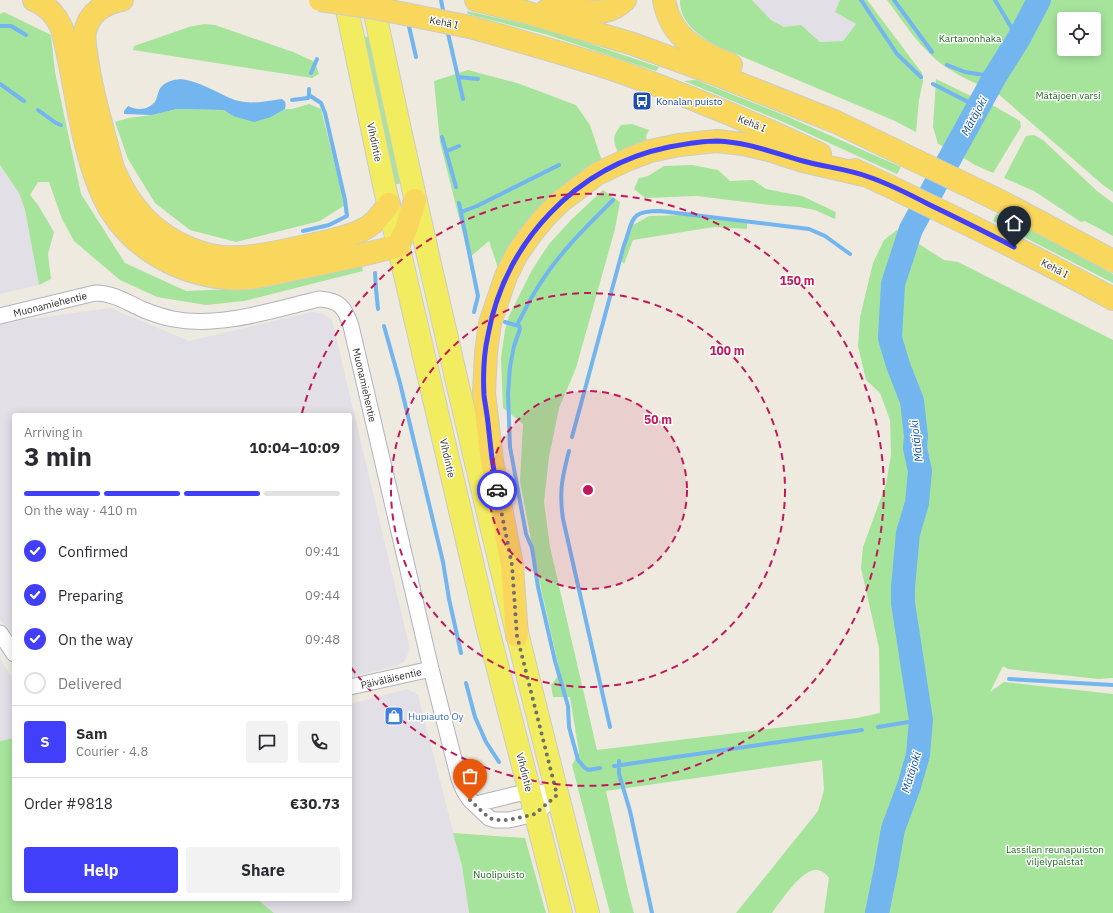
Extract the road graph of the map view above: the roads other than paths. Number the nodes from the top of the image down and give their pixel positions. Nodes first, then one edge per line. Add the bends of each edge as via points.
1 (34, 0) edge
2 (122, 0) edge
3 (320, 0) edge
4 (345, 0) edge
5 (372, 0) edge
6 (476, 0) edge
7 (625, 0) edge
8 (664, 0) edge
9 (525, 12) junction
10 (836, 122) junction
11 (868, 176) junction
12 (415, 200) junction
13 (389, 204) junction
14 (398, 246) junction
15 (1113, 261) edge
16 (1113, 299) edge
17 (0, 316) edge
18 (0, 633) edge
19 (517, 636) junction
20 (12, 651) edge
21 (431, 669) junction
22 (352, 687) edge
23 (529, 791) junction
24 (557, 795) junction
25 (476, 804) junction
26 (535, 814) junction
27 (561, 913) edge
28 (588, 913) edge

1 - 14 highway via 51,10 62,29 85,140 101,192 122,226 162,260 201,274 253,278
2 - 13 highway via 104,5 87,23 84,40 88,68 119,183 134,206 157,230 171,240 204,254 223,257 248,256 329,241 360,231 373,223
3 - 11 highway, Kehä I, bridge via 470,27 547,48 618,71 770,130
4 - 13 main road, Vihdintie
5 - 12 main road
6 - 9 highway
7 - 9 highway via 619,6 599,13 571,10
8 - 10 highway via 675,29 692,46 799,93
9 - 10 highway via 633,44
10 - 15 highway via 1002,202
11 - 16 highway, Kehä I via 987,233
11 - 19 highway via 743,144 717,141 679,145 650,151 597,174 560,202 545,217 517,254 506,276 487,336 484,393 492,461 512,565
12 - 14 highway
12 - 19 main road
13 - 14 main road, Vihdintie
14 - 23 main road, Vihdintie via 487,626
17 - 21 street, Muonamiehentie via 95,293 117,297 155,314 194,321 236,318 319,300 339,304 348,316 351,326
18 - 20 street
19 - 24 main road
21 - 22 street, Päiväläisentie
21 - 25 street, Muonamiehentie via 459,779 470,800
23 - 24 street
23 - 25 street
23 - 26 main road, Vihdintie
24 - 26 street, Muonamiehentie
24 - 28 main road
25 - 26 street, Muonamiehentie via 489,818 495,820 509,820
26 - 27 main road, Vihdintie

